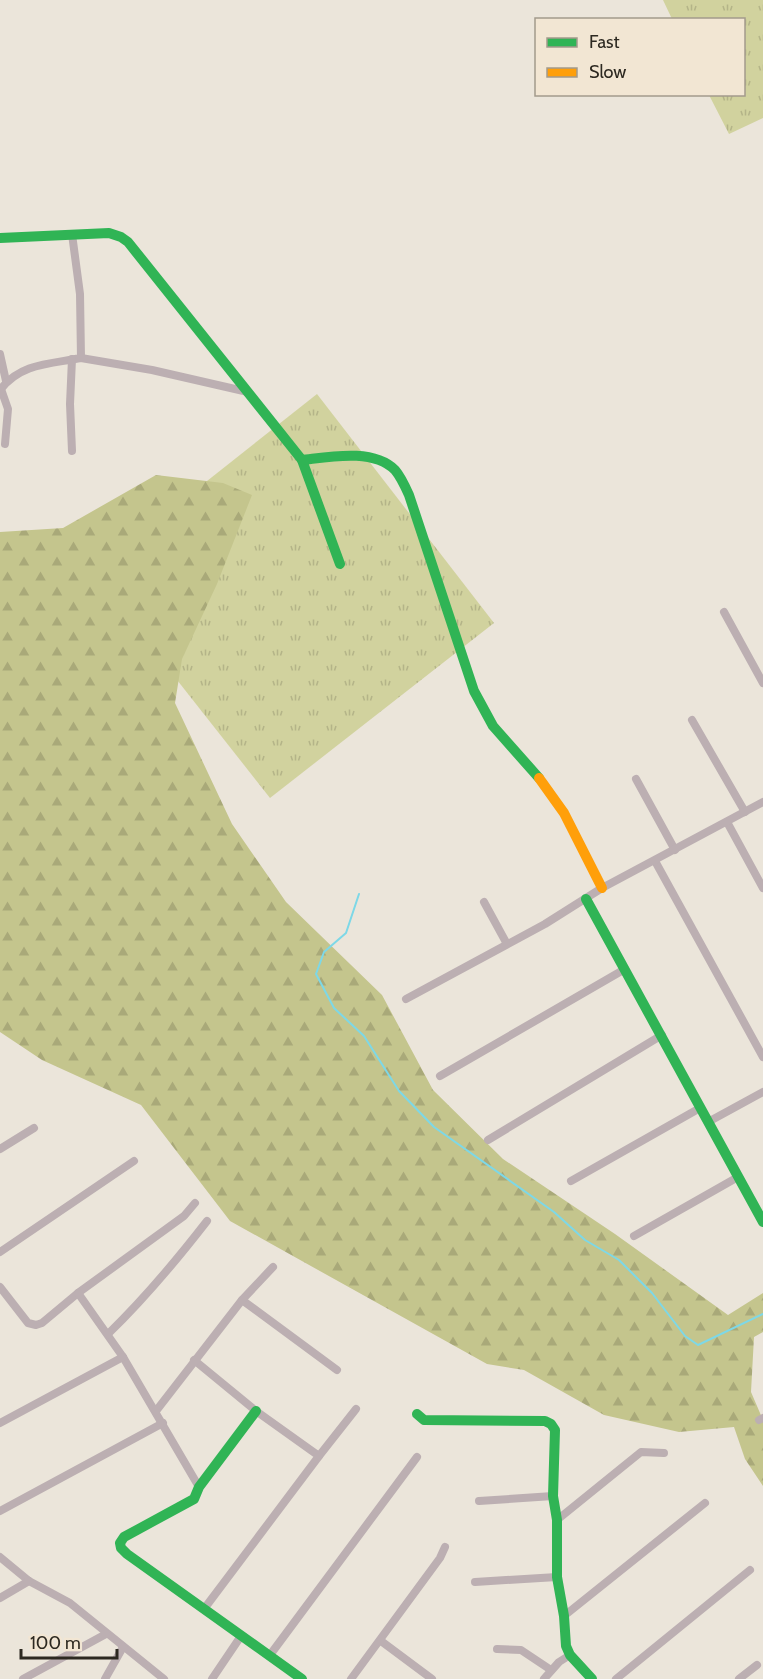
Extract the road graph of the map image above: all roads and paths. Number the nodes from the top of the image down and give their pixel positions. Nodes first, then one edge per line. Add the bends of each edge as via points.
1 (72, 234) junction
2 (0, 238) edge
3 (0, 354) edge
4 (77, 359) junction
5 (6, 381) junction
6 (0, 389) edge
7 (249, 393) junction
8 (5, 444) dead end
9 (72, 451) dead end
10 (302, 460) junction
11 (340, 564) dead end
12 (724, 612) dead end
13 (763, 683) edge
14 (692, 720) dead end
15 (636, 779) dead end
16 (763, 802) edge
17 (745, 812) junction
18 (727, 822) junction
19 (675, 850) junction
20 (655, 861) junction
21 (602, 888) junction
22 (763, 888) edge
23 (586, 899) junction
24 (484, 902) dead end
25 (507, 944) junction
26 (625, 969) junction
27 (405, 999) dead end
28 (662, 1035) junction
29 (763, 1057) edge
30 (440, 1076) dead end
31 (763, 1092) edge
32 (700, 1108) junction
33 (708, 1122) junction
34 (34, 1128) dead end
35 (488, 1140) dead end
36 (0, 1149) edge
37 (134, 1161) dead end
38 (738, 1177) junction
39 (571, 1181) dead end
40 (195, 1203) dead end
41 (207, 1221) dead end
42 (763, 1222) edge
43 (634, 1236) dead end
44 (0, 1252) edge
45 (273, 1267) dead end
46 (0, 1287) edge
47 (78, 1293) junction
48 (242, 1300) junction
49 (108, 1334) junction
50 (123, 1357) junction
51 (194, 1360) junction
52 (337, 1370) dead end
53 (356, 1409) dead end
54 (156, 1411) junction
55 (256, 1411) junction
56 (417, 1414) dead end
57 (0, 1423) edge
58 (163, 1423) junction
59 (664, 1453) dead end
60 (319, 1456) junction
61 (417, 1457) dead end
62 (199, 1487) junction
63 (553, 1496) junction
64 (479, 1501) dead end
65 (705, 1503) dead end
66 (0, 1511) edge
67 (557, 1520) junction
68 (445, 1547) dead end
69 (0, 1557) edge
70 (750, 1570) dead end
71 (557, 1577) junction
72 (29, 1581) junction
73 (475, 1582) dead end
74 (0, 1599) edge
75 (204, 1609) junction
76 (564, 1616) junction
77 (106, 1634) junction
78 (241, 1636) junction
79 (381, 1641) junction
80 (123, 1647) junction
81 (497, 1649) dead end
82 (270, 1655) junction
83 (570, 1655) junction
84 (757, 1665) dead end
85 (551, 1670) junction
86 (23, 1679) edge
87 (105, 1679) edge
88 (164, 1679) edge
89 (212, 1679) edge
90 (302, 1679) edge
91 (351, 1679) edge
92 (432, 1679) edge
93 (544, 1679) edge
94 (592, 1679) edge
95 (616, 1679) edge
96 (739, 1679) edge

1 - 2 street
1 - 4 street via 80,294
1 - 7 street via 109,233 128,242
3 - 5 street
4 - 5 street via 26,368
4 - 7 street via 152,370
4 - 9 street via 70,404
5 - 6 street
6 - 8 street via 8,409
7 - 10 street
10 - 11 street
10 - 21 street via 334,455 355,457 382,463 400,477 485,714 551,793
12 - 13 street
14 - 17 street
15 - 19 street
16 - 17 street
17 - 18 street
18 - 19 street
18 - 22 street
19 - 20 street
20 - 21 street
20 - 29 street
21 - 23 street
23 - 25 street
23 - 26 street
24 - 25 street
25 - 27 street
26 - 28 street
26 - 30 street
28 - 32 street
28 - 35 street
31 - 33 street
32 - 33 street
32 - 39 street
33 - 38 street
34 - 36 street
37 - 44 street
38 - 42 street
38 - 43 street
40 - 47 street via 184,1216
41 - 49 street via 139,1304
45 - 48 street
46 - 47 street via 28,1323 36,1325
47 - 49 street
48 - 51 street
48 - 52 street
49 - 50 street
50 - 54 street
50 - 57 street
51 - 54 street
51 - 55 street
53 - 60 street
54 - 58 street
55 - 60 street
55 - 62 street
56 - 63 street via 424,1420 551,1424 555,1430
58 - 62 street
58 - 66 street
59 - 67 street via 641,1452
60 - 75 street
61 - 82 street
62 - 75 street via 194,1499 124,1537 120,1543 127,1554
63 - 64 street
63 - 67 street
65 - 76 street
67 - 71 street
68 - 79 street
69 - 72 street
70 - 95 street
71 - 73 street
71 - 76 street
72 - 74 street
72 - 77 street via 70,1603
75 - 78 street
76 - 83 street
77 - 80 street
77 - 86 street
78 - 82 street
78 - 89 street
79 - 91 street
79 - 92 street
80 - 87 street
80 - 88 street
81 - 85 street via 521,1650
82 - 90 street
83 - 85 street
83 - 94 street
84 - 96 street
85 - 93 street

